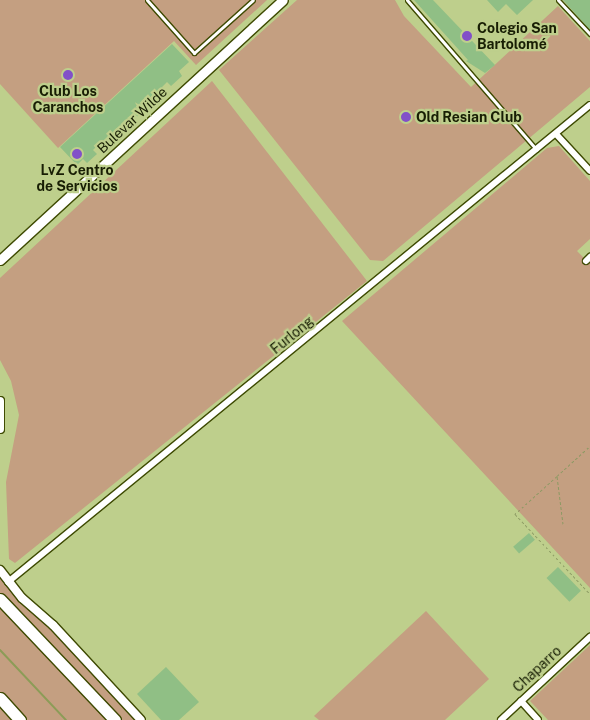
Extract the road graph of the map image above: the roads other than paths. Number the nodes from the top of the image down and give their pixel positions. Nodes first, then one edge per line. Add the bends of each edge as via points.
1 (147, 0) edge
2 (253, 0) edge
3 (283, 0) edge
4 (407, 0) edge
5 (558, 0) edge
6 (590, 34) edge
7 (590, 105) edge
8 (556, 134) junction
9 (537, 150) junction
10 (590, 171) edge
11 (0, 260) edge
12 (0, 401) edge
13 (0, 429) edge
14 (0, 570) edge
15 (8, 582) junction
16 (0, 599) edge
17 (590, 637) edge
18 (0, 698) edge
19 (521, 701) junction
20 (20, 720) edge
21 (115, 720) edge
22 (141, 720) edge
23 (501, 720) edge
24 (538, 720) edge

1 - 2 lane via 194,53
3 - 11 main road, Bulevar Wilde
4 - 9 lane
5 - 6 lane
7 - 8 street, Furlong
8 - 9 street, Furlong
8 - 10 street
9 - 15 street, Furlong
12 - 13 street
14 - 15 street
15 - 22 street via 53,625
16 - 21 highway
17 - 19 street, Chaparro
18 - 20 highway
19 - 23 street, Chaparro
19 - 24 street

